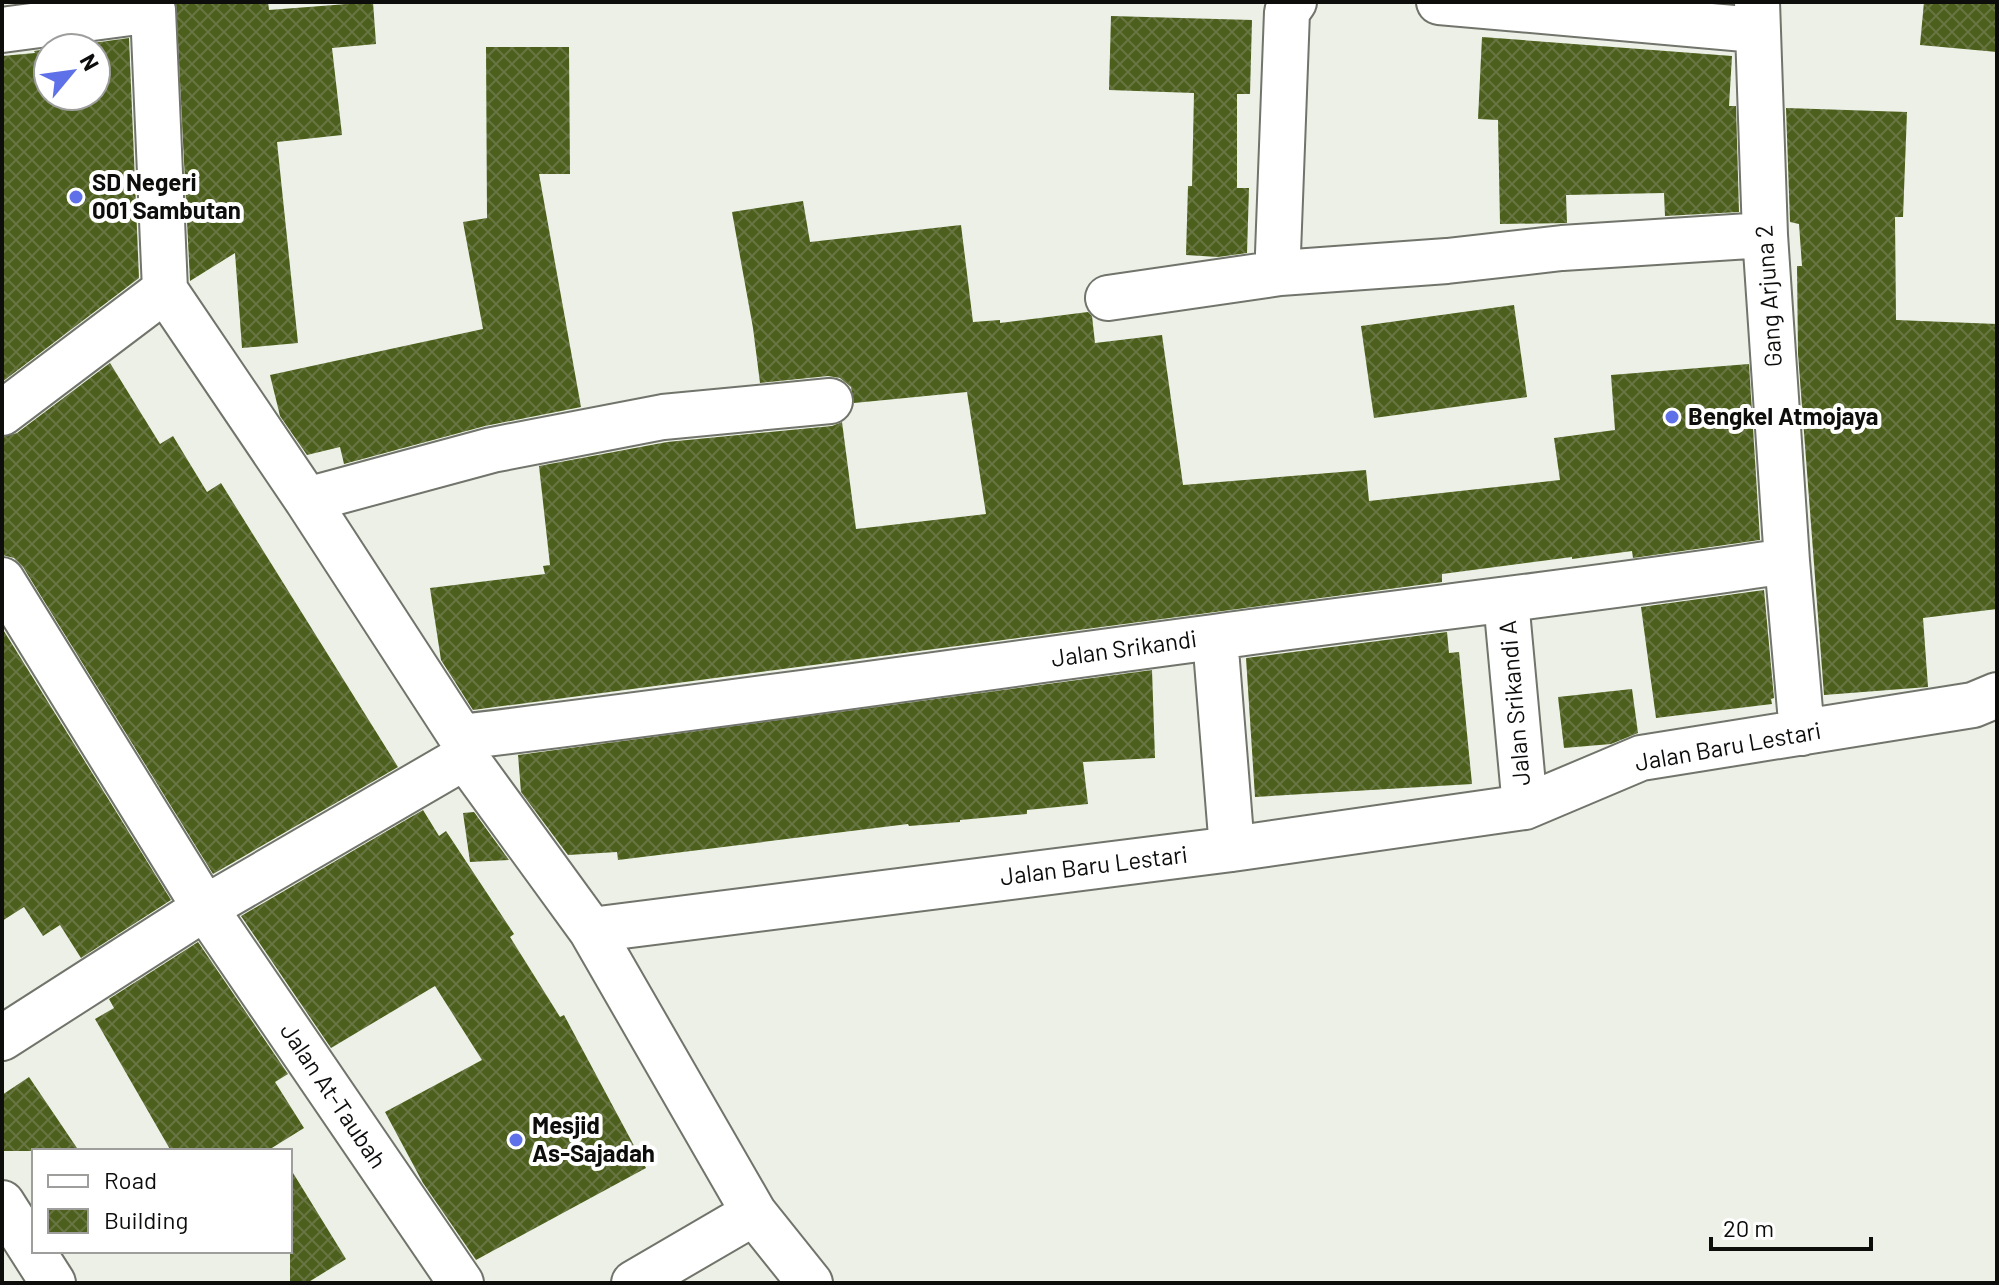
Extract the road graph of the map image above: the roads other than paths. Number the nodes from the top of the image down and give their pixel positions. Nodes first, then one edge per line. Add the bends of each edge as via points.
1 (1294, 2) edge
2 (1439, 2) edge
3 (153, 6) edge
4 (1756, 16) edge
5 (2, 30) edge
6 (1765, 235) junction
7 (1280, 273) junction
8 (165, 290) junction
9 (1108, 298) dead end
10 (830, 401) dead end
11 (2, 413) edge
12 (307, 500) junction
13 (1787, 561) junction
14 (2, 580) edge
15 (1506, 600) junction
16 (1215, 637) junction
17 (1997, 695) edge
18 (1802, 733) junction
19 (463, 747) junction
20 (1525, 807) junction
21 (1232, 849) junction
22 (205, 908) junction
23 (591, 930) junction
24 (2, 1038) edge
25 (2, 1203) edge
26 (754, 1213) junction
27 (45, 1280) edge
28 (461, 1283) edge
29 (634, 1283) edge
30 (810, 1283) edge

1 - 7 street via 1287,12
2 - 4 street
3 - 5 street
3 - 8 street
4 - 6 street, Gang Arjuna 2
6 - 7 street
6 - 13 street, Gang Arjuna 2
7 - 9 street
8 - 11 street
8 - 12 street
10 - 12 street via 663,417 492,450
12 - 19 street
13 - 15 street, Jalan Srikandi
13 - 18 street, Gang Arjuna 2
14 - 22 street, Jalan At-Taubah
15 - 16 street, Jalan Srikandi
15 - 20 street, Jalan Srikandi A
16 - 19 street, Jalan Srikandi via 687,710
16 - 21 street
17 - 18 street, Jalan Baru Lestari via 1973,705
18 - 20 street, Jalan Baru Lestari via 1641,758
19 - 22 street
19 - 23 street
20 - 21 street, Jalan Baru Lestari
21 - 23 street, Jalan Baru Lestari
22 - 24 street
22 - 28 street, Jalan At-Taubah
23 - 26 street
25 - 27 street
26 - 29 street
26 - 30 street

